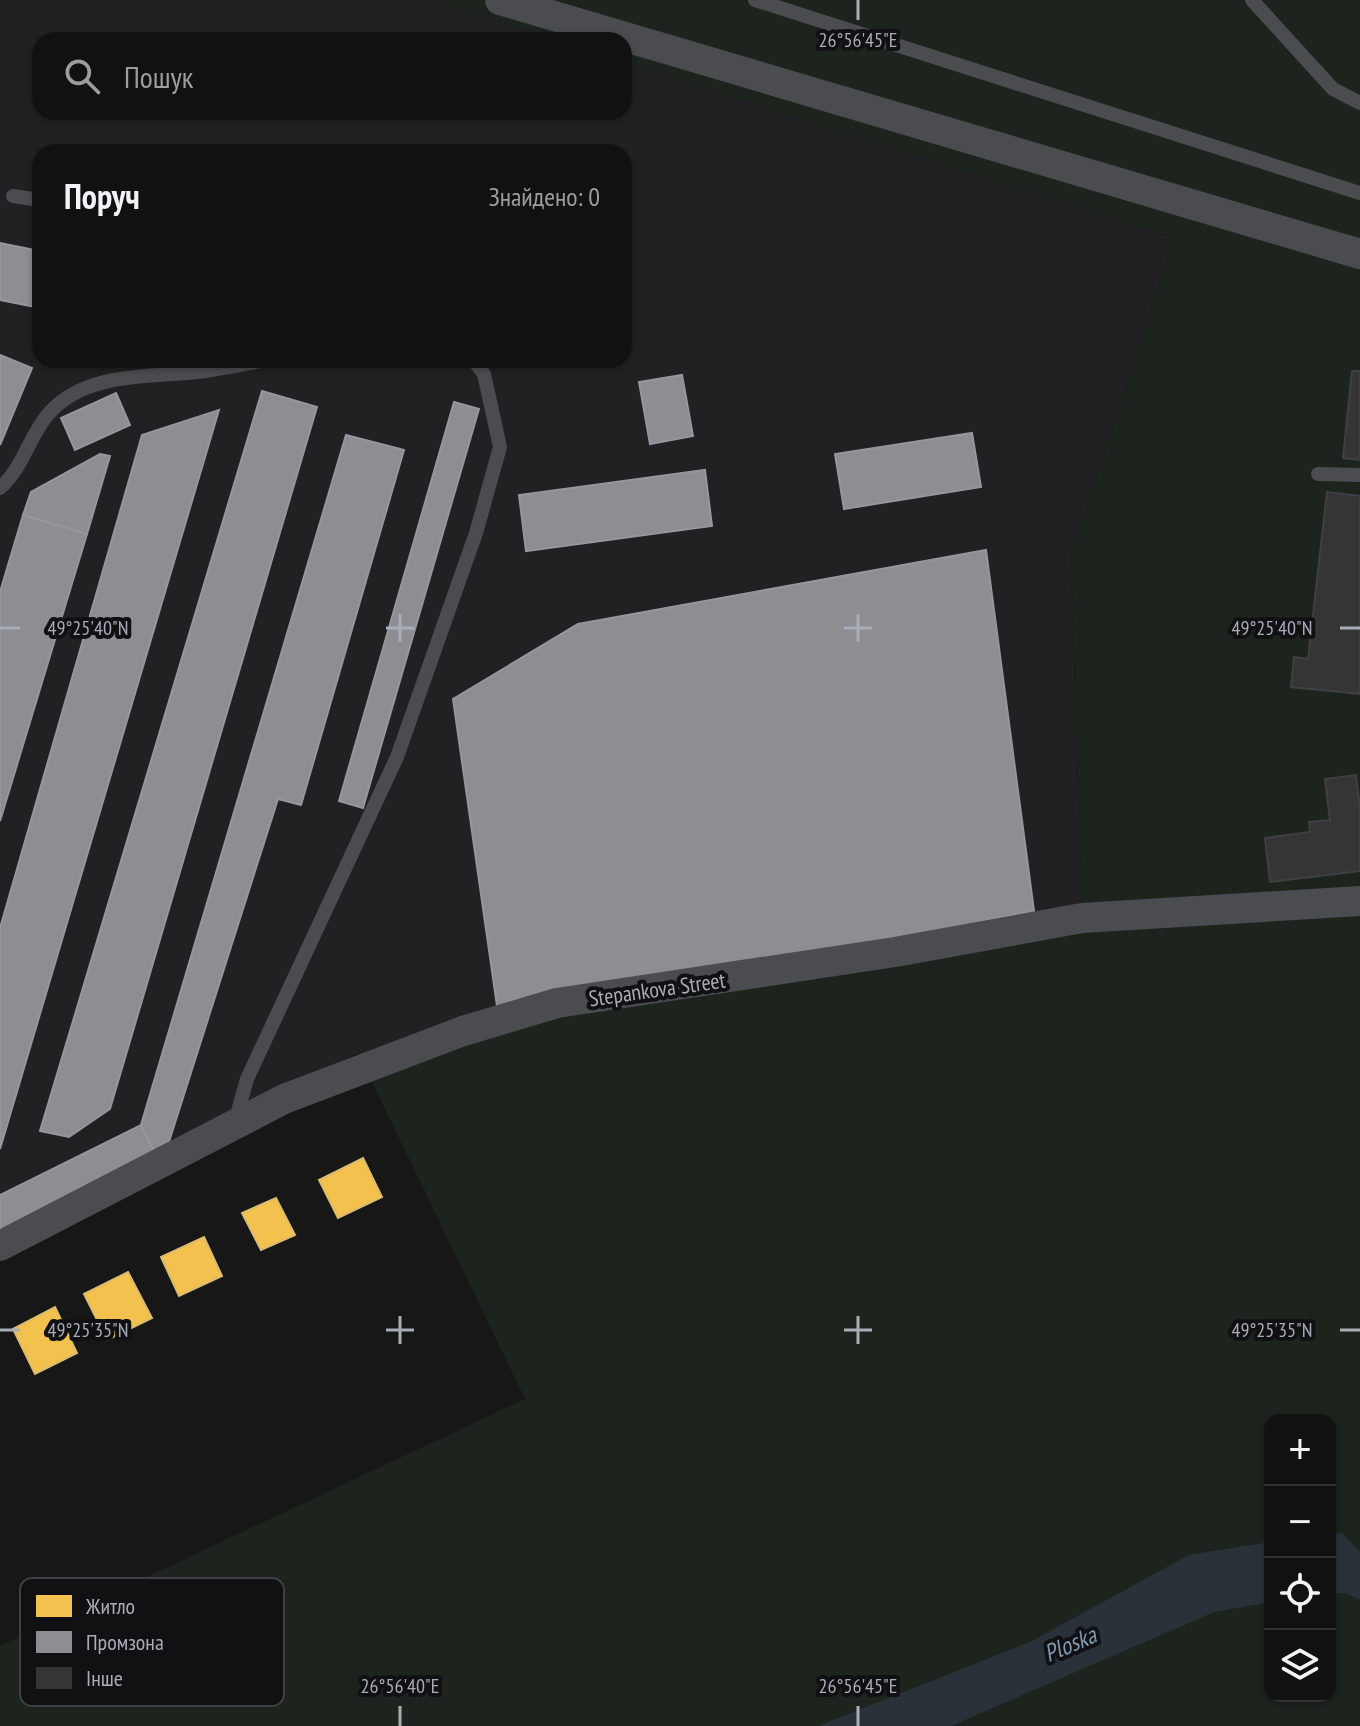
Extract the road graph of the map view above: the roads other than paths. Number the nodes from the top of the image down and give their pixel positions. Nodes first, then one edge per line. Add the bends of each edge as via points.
1 (500, 0) edge
2 (755, 0) edge
3 (1252, 0) edge
4 (608, 32) edge
5 (632, 39) edge
6 (1360, 103) edge
7 (1360, 193) edge
8 (13, 196) dead end
9 (32, 199) edge
10 (1360, 254) edge
11 (185, 368) edge
12 (479, 368) edge
13 (1318, 474) dead end
14 (1360, 475) edge
15 (0, 488) edge
16 (1360, 901) edge
17 (234, 1126) junction
18 (0, 1246) edge

1 - 4 street
2 - 7 lane
3 - 6 lane via 1333,89
5 - 10 street
8 - 9 lane
11 - 15 lane via 83,389 50,412 16,474
12 - 17 lane via 500,447 476,533 397,757 247,1079
13 - 14 lane
16 - 17 street, Stepankova Street via 1082,918 837,962 557,1003 367,1066 284,1099
17 - 18 street, Stepankova Street

